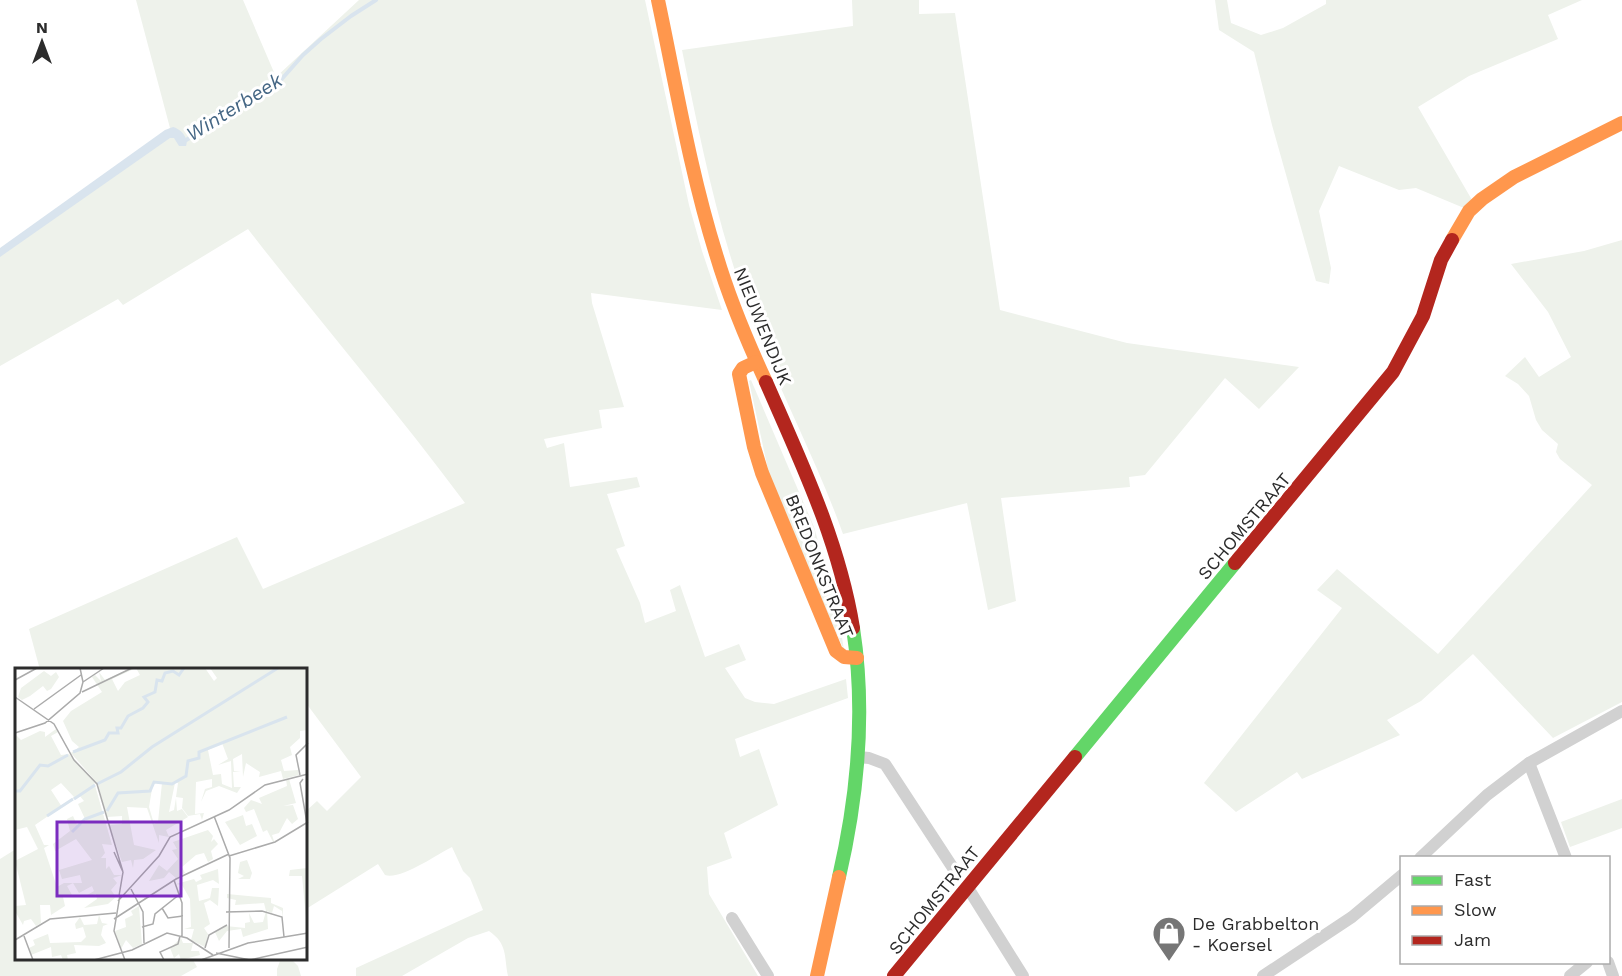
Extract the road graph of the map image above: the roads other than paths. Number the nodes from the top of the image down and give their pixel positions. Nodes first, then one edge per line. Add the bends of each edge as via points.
1 (658, 0) edge
2 (1622, 123) edge
3 (756, 362) junction
4 (857, 658) junction
5 (1622, 711) edge
6 (858, 757) junction
7 (1529, 763) junction
8 (1422, 856) edge
9 (1565, 856) edge
10 (953, 868) dead end
11 (1400, 876) edge
12 (968, 888) junction
13 (732, 918) dead end
14 (1586, 964) edge
15 (768, 976) edge
16 (815, 976) edge
17 (894, 976) edge
18 (1023, 976) edge
19 (1263, 976) edge
20 (1570, 976) edge

1 - 3 street, NIEUWENDIJK via 712,241
2 - 12 street, SCHOMSTRAAT via 1515,177 1469,210 1442,260 1424,316 1393,372
3 - 4 street, NIEUWENDIJK via 825,521 847,595
3 - 4 street, BREDONKSTRAAT via 739,374 759,464 836,651 844,657
4 - 6 street, BREDONKSTRAAT
5 - 7 street
6 - 10 street via 885,764
6 - 16 street, BREDONKSTRAAT via 849,830
7 - 8 street via 1487,795
7 - 9 street
11 - 19 street via 1352,917
12 - 17 street, SCHOMSTRAAT
12 - 18 street
13 - 15 street
14 - 20 street

